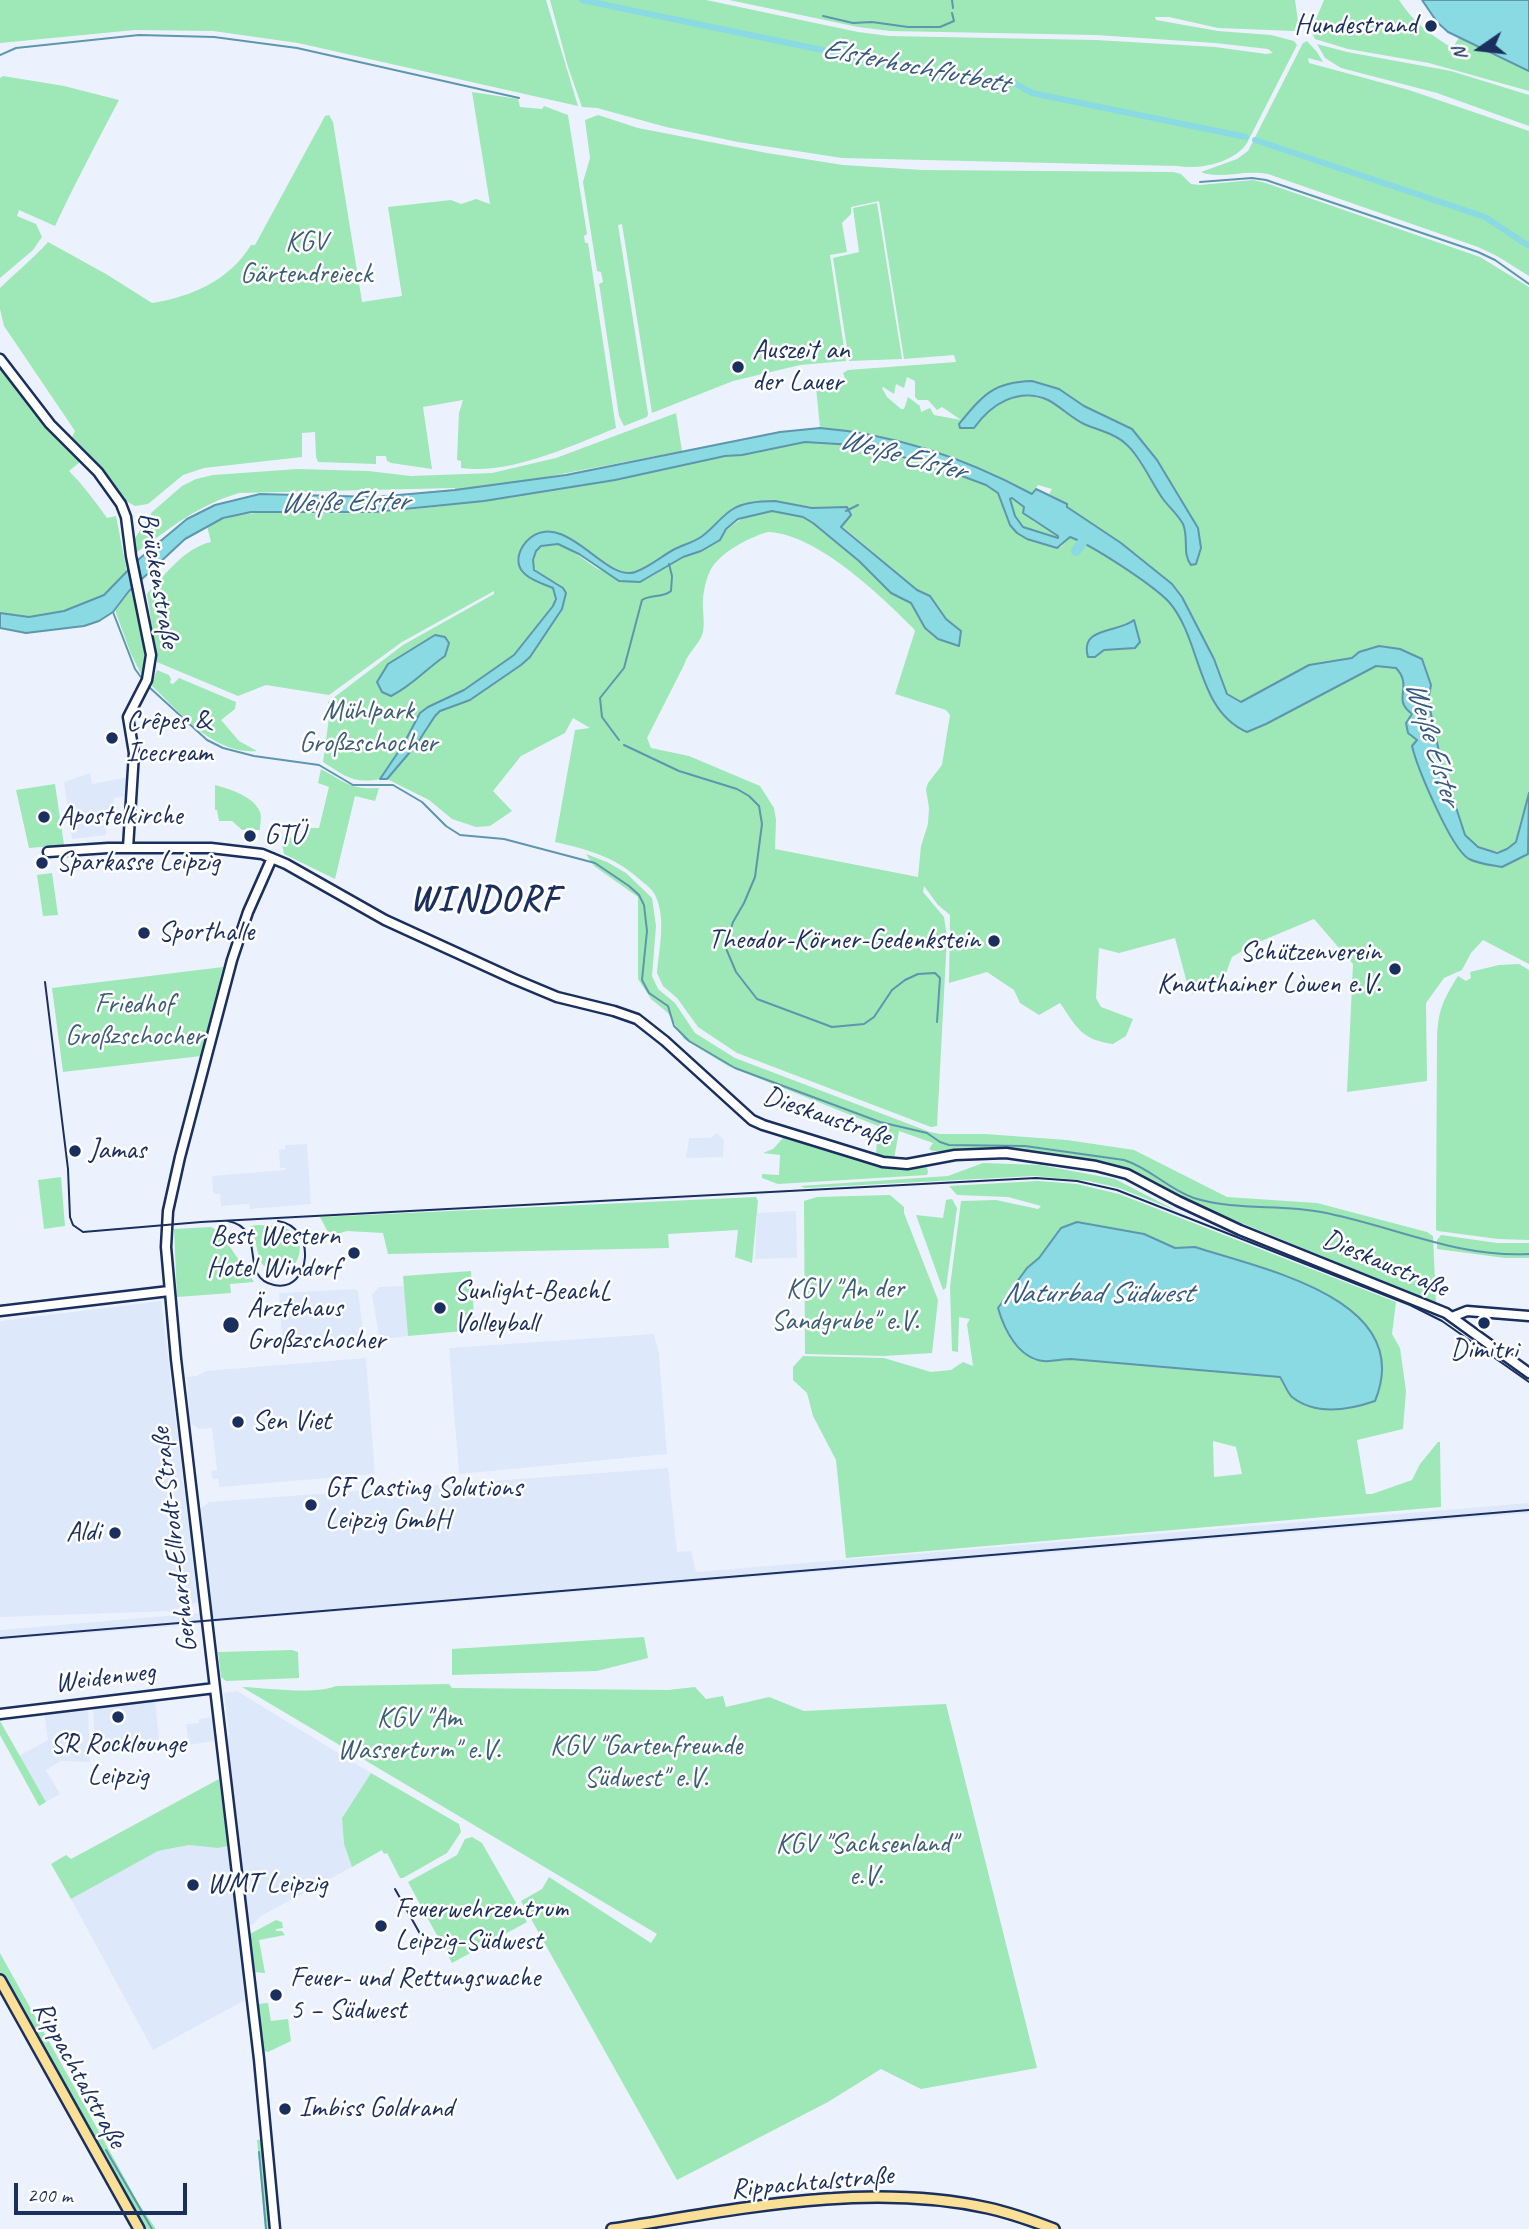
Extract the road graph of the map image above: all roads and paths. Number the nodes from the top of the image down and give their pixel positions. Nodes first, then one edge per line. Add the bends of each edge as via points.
1 (0, 359) edge
2 (128, 848) junction
3 (48, 852) dead end
4 (272, 858) junction
5 (169, 1290) junction
6 (0, 1311) edge
7 (1529, 1316) edge
8 (1452, 1317) junction
9 (1529, 1373) edge
10 (215, 1688) junction
11 (0, 1714) edge
12 (0, 1980) edge
13 (139, 2229) edge
14 (275, 2229) edge
15 (612, 2229) edge
16 (1054, 2229) edge

1 - 2 main road, Brückenstraße via 33,403 98,472 126,517 151,655 149,674 128,717 134,763
2 - 3 main road, Dieskaustraße
2 - 4 main road, Dieskaustraße via 211,848
4 - 5 main road, Gerhard-Ellrodt-Straße via 232,960 178,1166 166,1234
4 - 8 main road, Dieskaustraße via 384,920 514,979 557,997 637,1019 763,1125 883,1163 1006,1153 1112,1169 1240,1230
5 - 6 main road
5 - 10 main road, Gerhard-Ellrodt-Straße
7 - 8 main road via 1467,1311
8 - 9 main road, Dieskaustraße
10 - 11 main road, Weidenweg
10 - 14 main road, Gerhard-Ellrodt-Straße
12 - 13 main road, Rippachtalstraße
15 - 16 main road, Rippachtalstraße via 812,2200 867,2197 989,2208

